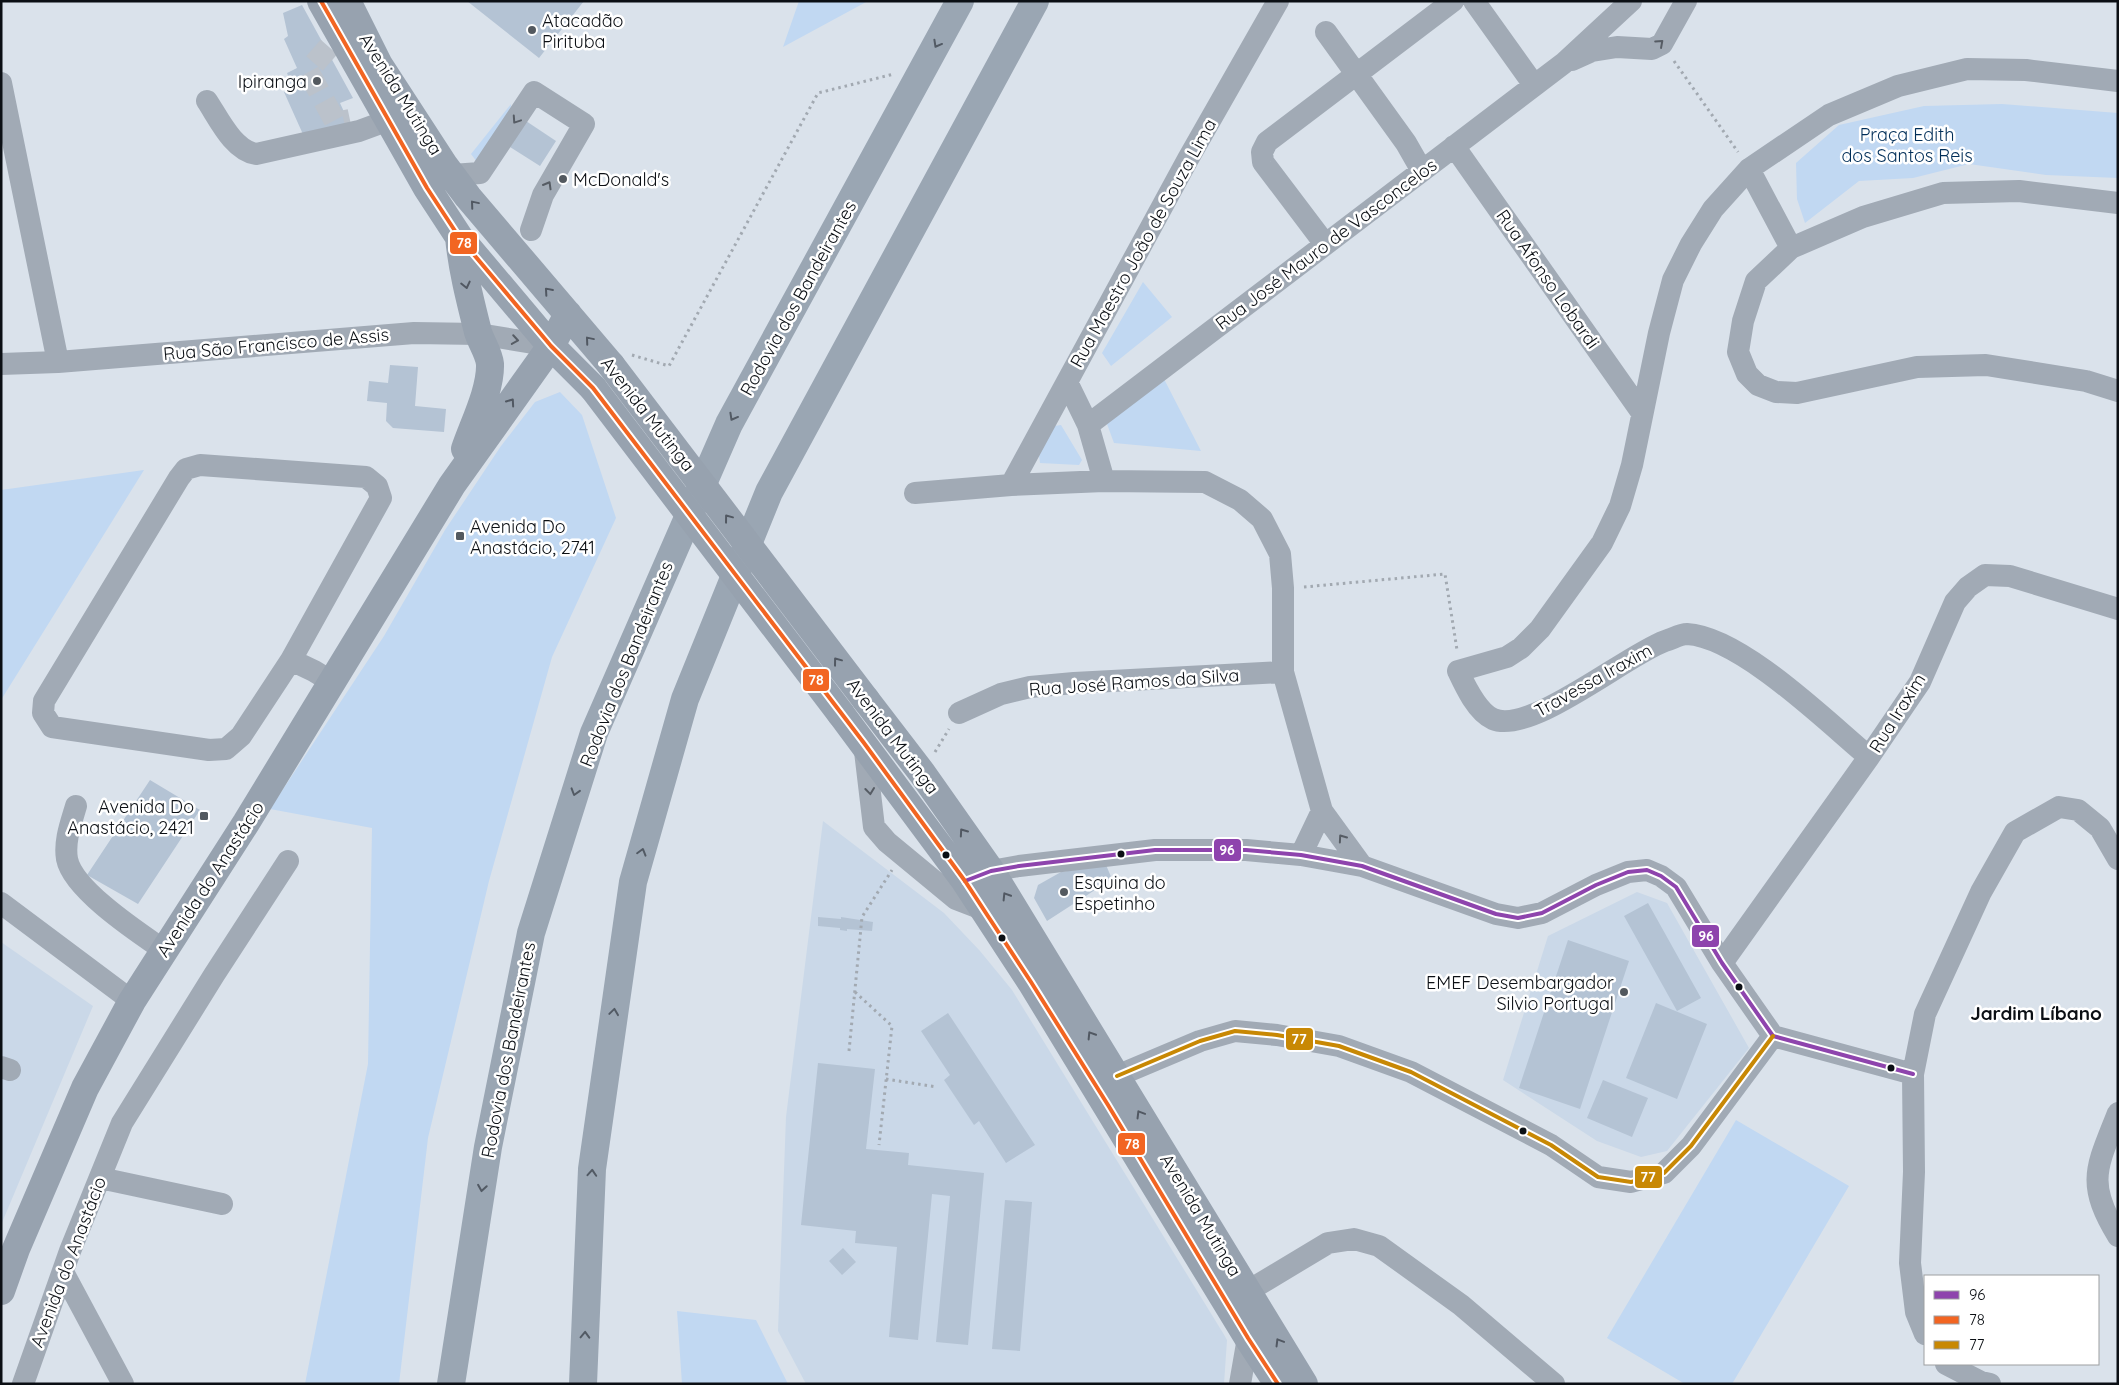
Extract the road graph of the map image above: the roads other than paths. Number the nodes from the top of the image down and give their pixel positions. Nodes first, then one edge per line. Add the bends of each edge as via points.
1 (321, 1) edge
2 (347, 1) edge
3 (960, 1) edge
4 (1035, 1) edge
5 (1278, 1) edge
6 (1453, 1) edge
7 (1474, 1) edge
8 (1686, 1) edge
9 (1624, 7) edge
10 (1670, 11) edge
11 (1326, 32) dead end
12 (1636, 50) junction
13 (1564, 63) junction
14 (1356, 74) junction
15 (2118, 81) edge
16 (1, 83) edge
17 (1534, 85) junction
18 (207, 101) dead end
19 (387, 115) junction
20 (350, 120) tunnel mouth
21 (1454, 146) junction
22 (1749, 169) junction
23 (1422, 171) junction
24 (452, 175) junction
25 (2118, 203) edge
26 (531, 230) dead end
27 (459, 237) junction
28 (1325, 244) junction
29 (1791, 248) junction
30 (528, 268) junction
31 (568, 314) junction
32 (479, 334) junction
33 (551, 346) junction
34 (58, 362) junction
35 (1, 364) edge
36 (1067, 382) junction
37 (2118, 391) edge
38 (1642, 413) junction
39 (1088, 425) junction
40 (1104, 481) junction
41 (452, 485) junction
42 (1011, 485) junction
43 (915, 493) dead end
44 (2118, 609) edge
45 (291, 660) junction
46 (1283, 672) junction
47 (332, 682) junction
48 (959, 713) road end
49 (864, 743) junction
50 (1869, 757) junction
51 (76, 806) dead end
52 (1322, 811) junction
53 (1301, 854) junction
54 (2118, 859) edge
55 (288, 861) dead end
56 (1362, 866) junction
57 (991, 871) junction
58 (965, 881) junction
59 (1, 903) edge
60 (982, 909) junction
61 (164, 950) junction
62 (1722, 962) junction
63 (132, 1001) junction
64 (1772, 1036) junction
65 (1074, 1052) junction
66 (1913, 1074) junction
67 (1117, 1076) junction
68 (2118, 1113) edge
69 (100, 1178) junction
70 (222, 1204) dead end
71 (2118, 1236) edge
72 (8, 1247) edge
73 (63, 1272) junction
74 (1, 1291) edge
75 (1248, 1291) junction
76 (1924, 1332) edge
77 (1248, 1338) junction
78 (1948, 1365) edge
79 (23, 1384) edge
80 (123, 1384) edge
81 (451, 1384) edge
82 (583, 1384) edge
83 (1240, 1384) edge
84 (1278, 1384) edge
85 (1304, 1384) edge
86 (1554, 1384) edge
87 (1990, 1384) edge

1 - 19 main road, Avenida Mutinga via 335,41
2 - 24 main road, Avenida Mutinga via 379,65
3 -> 81 highway, Rodovia dos Bandeirantes via 729,424 594,733 531,933 488,1147
82 -> 4 highway via 592,1169 633,882 685,699 768,492
5 - 36 street, Rua Maestro João de Souza Lima
6 - 14 street
7 - 17 street
8 - 10 street
9 - 12 street via 1620,34
9 - 13 street, Rua José Mauro de Vasconcelos
12 -> 10 street, Rua José Mauro de Vasconcelos via 1652,50 1662,44
11 - 14 street
12 - 13 street, Rua José Mauro de Vasconcelos via 1617,47 1599,50
13 - 17 street, Rua José Mauro de Vasconcelos
14 - 23 street via 1406,143
14 - 28 street via 1267,142 1262,152 1262,162
15 - 22 street via 2026,70 1967,69 1898,86 1829,115
16 - 34 street
17 - 21 street, Rua José Mauro de Vasconcelos
18 - 19 street via 236,143 256,154 360,131
19 - 20 street
19 - 27 main road, Avenida Mutinga via 427,188
21 - 23 street, Rua José Mauro de Vasconcelos
21 - 38 street, Rua Afonso Lobardi
22 - 29 street
22 - 38 street via 1713,209 1673,280
23 - 28 street, Rua José Mauro de Vasconcelos
26 -> 24 street via 543,194 584,124 534,92 480,173
30 -> 24 main road, Avenida Mutinga
25 - 29 street via 2019,191 1943,193 1862,217
27 - 30 main road via 473,233 486,236
27 -> 32 main road, Avenida do Anastácio via 461,261
27 - 33 main road, Avenida Mutinga
28 - 39 street, Rua José Mauro de Vasconcelos
29 - 37 street via 1756,281 1743,321 1738,352 1747,374 1758,385 1776,392 1798,393 1916,367 1986,365 2086,380
31 -> 30 main road, Avenida Mutinga
31 - 33 main road, Avenida do Anastácio
57 -> 31 main road, Avenida Mutinga, bridge via 618,359
32 -> 33 street, Rua São Francisco de Assis
32 - 34 street, Rua São Francisco de Assis via 414,333
32 - 41 main road, Avenida do Anastácio via 490,362 489,374
41 -> 33 main road, Avenida do Anastácio
33 - 49 main road, Avenida Mutinga, bridge via 593,388
34 - 35 street, Rua São Francisco de Assis
36 - 39 street
36 - 42 street, Rua Maestro João de Souza Lima
38 - 50 street, Travessa Iraxim via 1620,506 1602,543 1540,629 1521,648 1507,657 1458,671 1472,701 1493,719 1513,721 1544,711 1653,646 1685,634 1709,638 1745,657 1778,680
39 - 40 street
40 - 42 street
40 - 46 street via 1205,482 1240,500 1262,519 1280,554
41 - 47 main road, Avenida do Anastácio
42 - 43 street
44 - 50 street, Rua Iraxim via 2010,576 1984,575 1956,602 1920,682
45 - 45 street via 381,498 377,486 366,477 200,465 186,470 179,478 44,701 43,713 52,727 209,750 226,749 241,736
45 - 47 street
46 - 48 street, Rua José Ramos da Silva via 1030,687 1001,694
46 - 52 street
47 - 61 main road, Avenida do Anastácio
49 - 58 main road, Avenida Mutinga
49 -> 60 street via 874,827 887,842 956,900
50 - 62 street, Rua Iraxim
51 - 61 street via 67,840 67,860 75,876 128,926
52 - 53 street
56 -> 52 street
53 - 56 street
53 - 57 street via 1155,850
54 - 66 street via 2100,828 2078,810 2059,806 2015,832 1981,892 1925,1014
55 - 69 street, Avenida do Anastácio via 122,1123
56 - 62 street via 1496,914 1518,918 1542,913 1628,872 1646,870 1676,887
57 - 58 street
67 -> 57 main road, Avenida Mutinga
58 - 60 main road, Avenida Mutinga
59 - 63 street
60 - 65 main road, Avenida Mutinga
61 - 63 main road, Avenida do Anastácio
62 - 64 street
63 - 72 main road, Avenida do Anastácio
64 - 66 street
64 - 67 street via 1691,1146 1664,1173 1631,1182 1598,1177 1551,1145 1411,1072 1339,1046 1277,1035 1235,1032 1200,1040
65 - 67 street
65 - 77 main road, Avenida Mutinga
66 - 76 street via 1914,1172 1910,1263 1916,1312
75 -> 67 main road, Avenida Mutinga
68 - 71 street via 2098,1166 2096,1188
69 - 70 street
69 - 73 street, Avenida do Anastácio
72 - 74 main road, Avenida do Anastácio
73 - 79 street, Avenida do Anastácio
73 - 80 street
75 - 77 street
85 -> 75 main road, Avenida Mutinga
75 - 86 street via 1328,1243 1354,1239 1379,1246 1461,1305
77 - 83 street
77 - 84 main road, Avenida Mutinga
78 - 87 street

